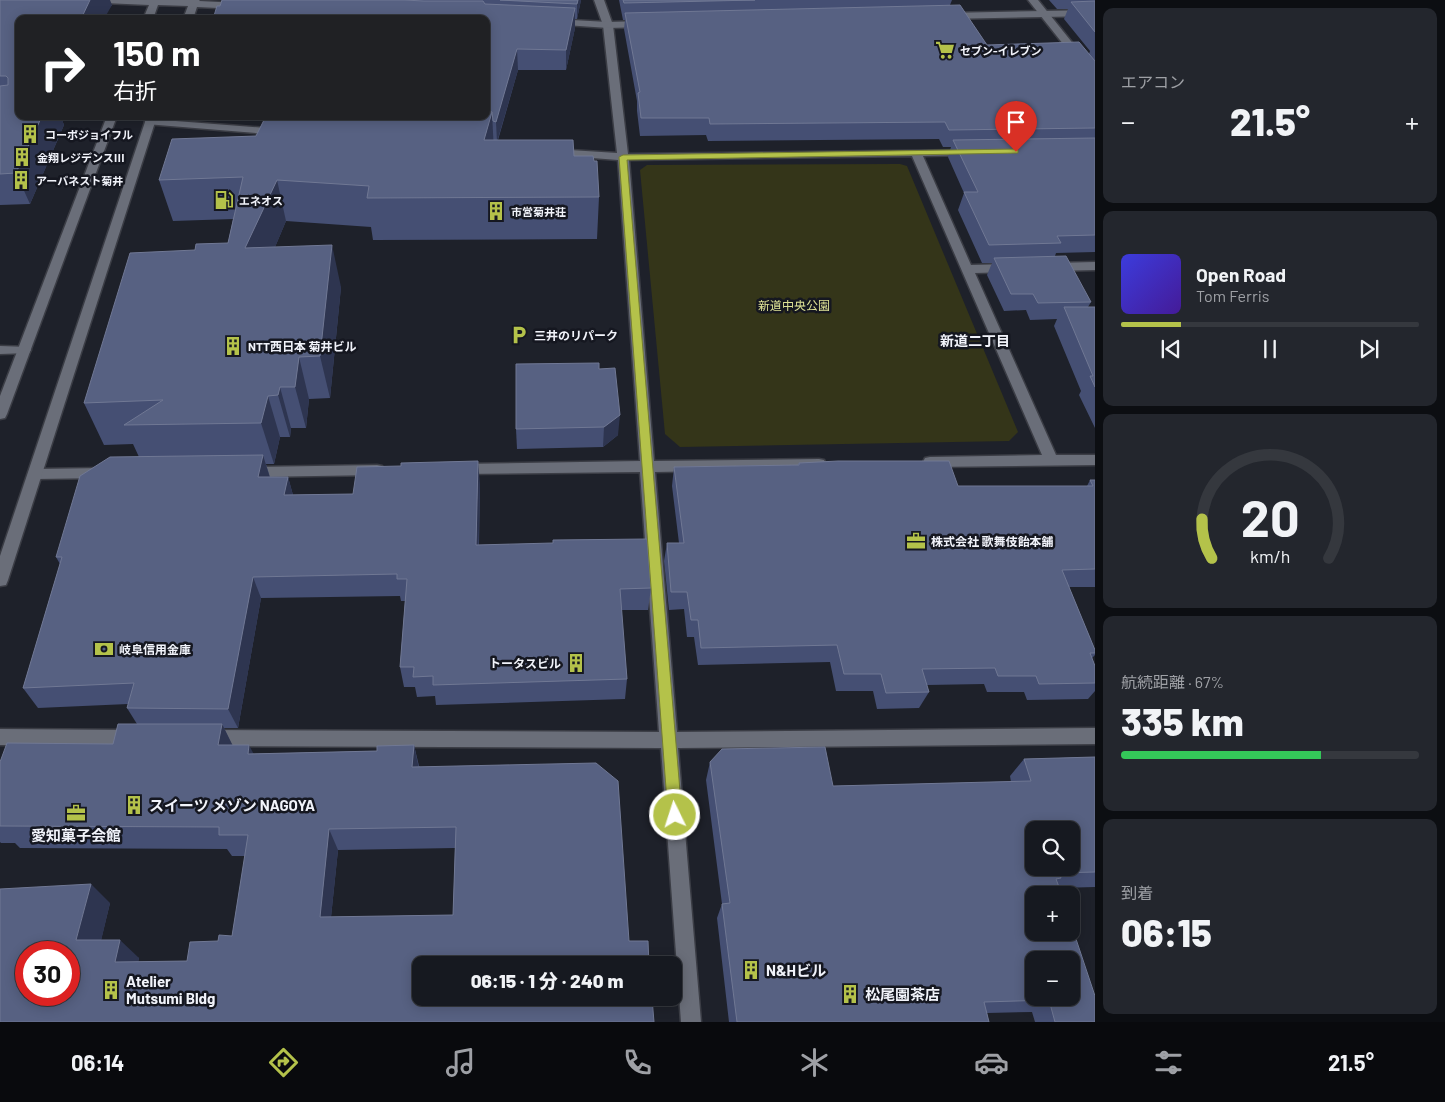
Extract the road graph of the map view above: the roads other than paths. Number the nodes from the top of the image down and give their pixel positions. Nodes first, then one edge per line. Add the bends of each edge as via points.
1 (104, 0) edge
2 (599, 0) edge
3 (1033, 0) edge
4 (155, 1) edge
5 (194, 2) edge
6 (251, 6) edge
7 (1095, 13) edge
8 (1045, 14) junction
9 (150, 15) edge
10 (189, 15) edge
11 (935, 17) edge
12 (540, 22) edge
13 (654, 24) edge
14 (608, 25) junction
15 (1095, 77) edge
16 (110, 120) edge
17 (151, 120) edge
18 (161, 120) edge
19 (286, 132) edge
20 (546, 152) edge
21 (976, 152) edge
22 (916, 153) junction
23 (623, 157) junction
24 (1095, 266) edge
25 (1023, 268) edge
26 (1042, 268) edge
27 (967, 269) junction
28 (0, 350) edge
29 (24, 350) junction
30 (0, 414) edge
31 (1051, 460) junction
32 (1095, 460) edge
33 (913, 462) edge
34 (834, 464) edge
35 (647, 466) junction
36 (446, 469) edge
37 (389, 470) edge
38 (237, 472) edge
39 (122, 473) edge
40 (36, 474) junction
41 (0, 580) edge
42 (1095, 736) edge
43 (0, 737) edge
44 (150, 738) edge
45 (190, 738) edge
46 (669, 740) junction
47 (691, 1022) edge

1 - 4 street
2 - 14 street
3 - 8 street
4 - 5 street
4 - 9 street
5 - 6 street
5 - 10 street
7 - 8 street
8 - 11 street
8 - 15 street
12 - 14 street
13 - 14 street
14 - 23 street
16 - 29 street
17 - 40 street
18 - 19 street
20 - 23 street
21 - 22 street
22 - 23 street
22 - 27 street
23 - 35 street
24 - 26 street
25 - 27 street
27 - 31 street
28 - 29 street
29 - 30 street
31 - 32 street
31 - 33 street
34 - 35 street
35 - 36 street
35 - 46 street
37 - 38 street
39 - 40 street
40 - 41 street
42 - 46 street
43 - 44 street
45 - 46 street
46 - 47 street

